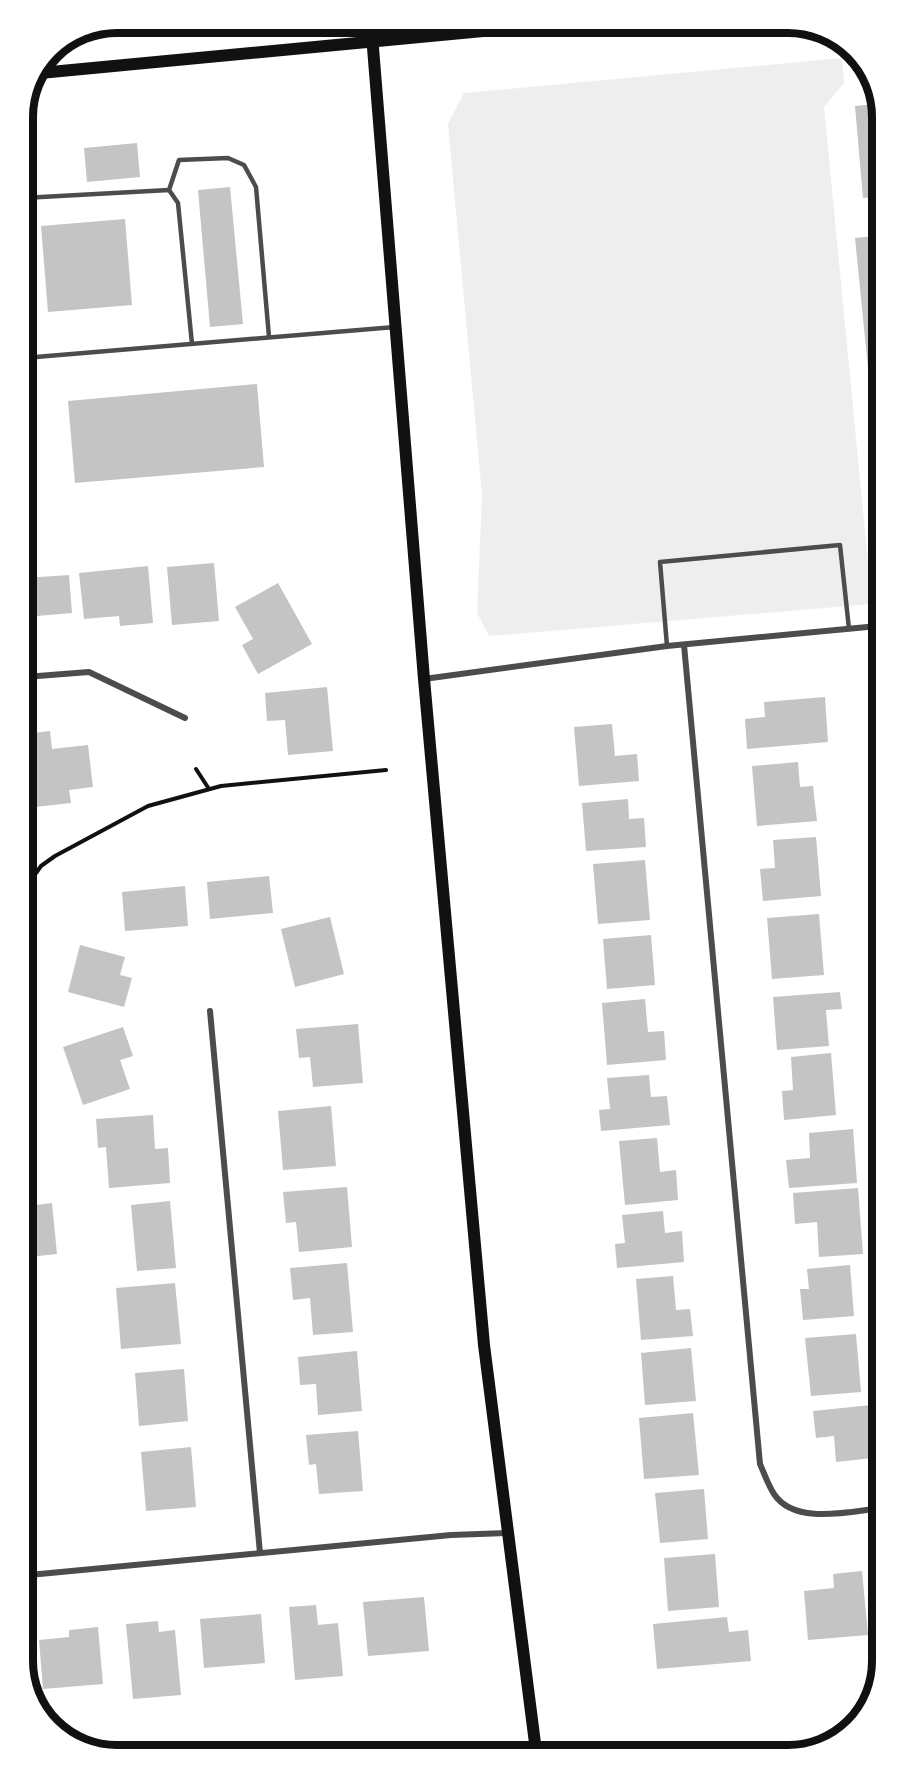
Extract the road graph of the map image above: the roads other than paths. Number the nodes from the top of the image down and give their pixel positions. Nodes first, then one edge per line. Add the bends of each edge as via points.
1 (372, 33) edge
2 (459, 33) edge
3 (372, 41) junction
4 (46, 72) edge
5 (169, 190) junction
6 (33, 197) edge
7 (397, 326) junction
8 (269, 337) junction
9 (192, 344) junction
10 (33, 357) edge
11 (872, 627) edge
12 (849, 629) junction
13 (684, 645) junction
14 (667, 646) junction
15 (33, 677) edge
16 (424, 680) junction
17 (185, 717) dead end
18 (210, 1011) dead end
19 (872, 1509) edge
20 (507, 1533) junction
21 (260, 1553) junction
22 (33, 1575) edge
23 (535, 1745) edge

1 - 3 main road
2 - 3 main road
3 - 4 main road
3 - 7 main road
5 - 6 lane
5 - 8 lane via 179,160 228,158 244,165 256,187
5 - 9 lane via 178,203
7 - 8 lane
7 - 16 main road
8 - 9 lane
9 - 10 lane
11 - 12 street
12 - 13 street
12 - 14 lane via 840,545 660,562
13 - 14 street
13 - 19 street via 760,1464 774,1496 793,1509 816,1514
14 - 16 street
15 - 17 street via 89,672
16 - 20 main road via 484,1345
18 - 21 street
20 - 21 street
20 - 23 main road
21 - 22 street

